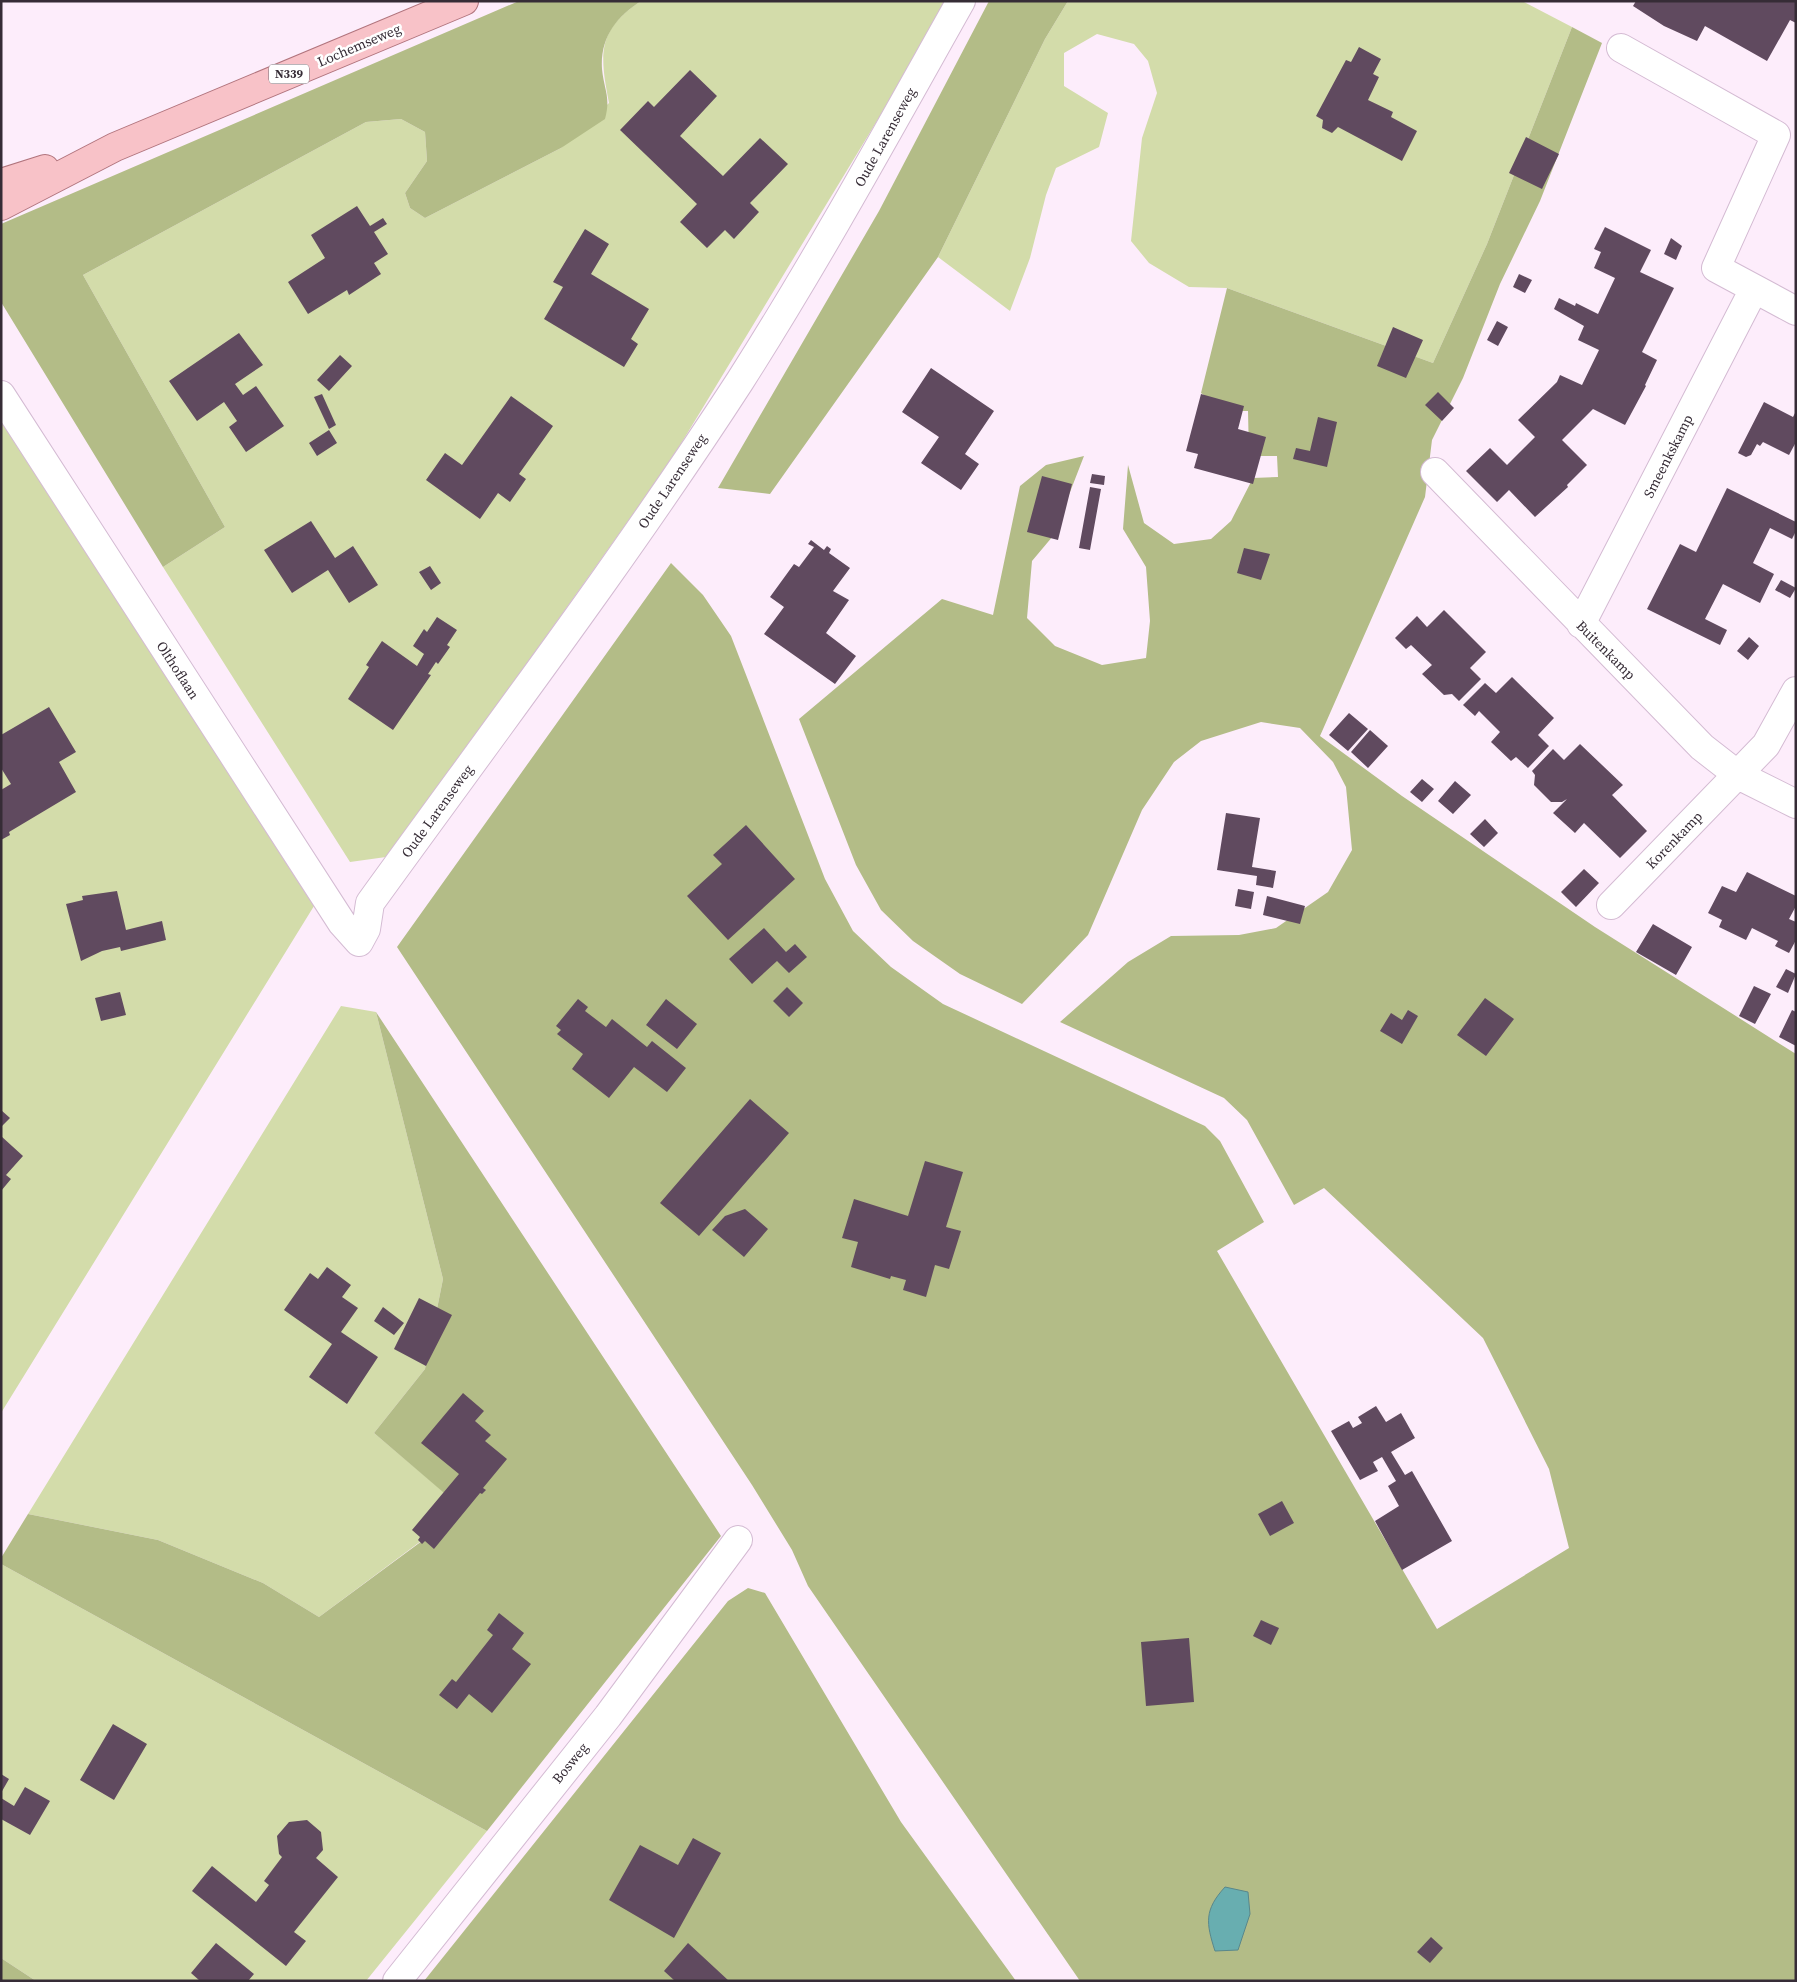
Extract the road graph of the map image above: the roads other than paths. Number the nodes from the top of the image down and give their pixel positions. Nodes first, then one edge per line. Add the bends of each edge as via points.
1 (464, 1) edge
2 (961, 1) edge
3 (1621, 48) dead end
4 (115, 147) junction
5 (1, 183) edge
6 (1, 206) edge
7 (1754, 289) junction
8 (1796, 311) edge
9 (1, 395) edge
10 (1435, 472) dead end
11 (1581, 624) junction
12 (1796, 691) edge
13 (1738, 775) junction
14 (1796, 804) edge
15 (1611, 905) dead end
16 (359, 942) joint
17 (738, 1540) dead end
18 (397, 1981) edge

1 - 4 main road, Lochemseweg / N339
2 - 16 street, Oude Larenseweg via 834,227 740,380 642,526 370,903 366,929
3 - 7 street via 1776,135 1716,268
4 - 5 main road, Lochemseweg / N339
4 - 6 main road, Lochemseweg / N339
7 - 8 street
7 - 11 street, Smeenkskamp
9 - 16 street, Olthoflaan via 342,923
10 - 11 street, Buitenkamp
11 - 13 street, Buitenkamp via 1702,746
12 - 13 street via 1766,746
13 - 14 street, Buitenkamp
13 - 15 street, Korenkamp
17 - 18 street, Bosweg via 608,1716

